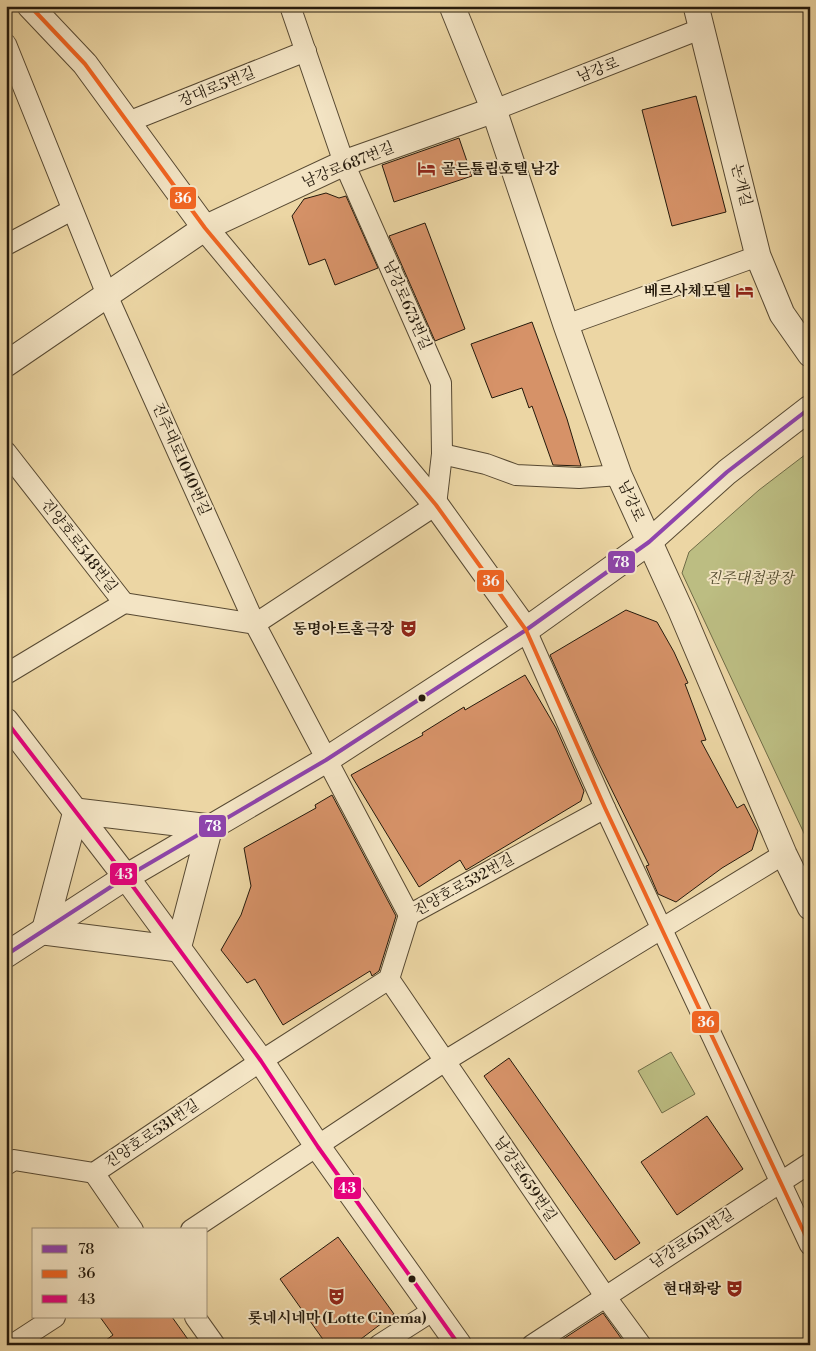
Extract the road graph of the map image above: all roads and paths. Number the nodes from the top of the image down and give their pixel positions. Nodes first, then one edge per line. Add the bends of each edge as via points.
1 (30, 6) edge
2 (290, 6) edge
3 (452, 6) edge
4 (699, 17) edge
5 (6, 44) edge
6 (306, 51) junction
7 (494, 110) junction
8 (128, 122) junction
9 (344, 163) junction
10 (72, 210) junction
11 (205, 228) junction
12 (6, 245) edge
13 (758, 256) junction
14 (107, 295) junction
15 (566, 325) junction
16 (810, 354) edge
17 (6, 364) edge
18 (810, 408) edge
19 (6, 452) edge
20 (442, 454) junction
21 (619, 475) junction
22 (436, 505) junction
23 (649, 542) junction
24 (124, 603) junction
25 (254, 624) junction
26 (526, 630) junction
27 (6, 674) edge
28 (6, 720) edge
29 (326, 760) junction
30 (605, 808) junction
31 (76, 811) junction
32 (210, 827) junction
33 (784, 854) junction
34 (126, 877) junction
35 (810, 907) edge
36 (408, 915) junction
37 (661, 928) junction
38 (44, 932) junction
39 (178, 949) junction
40 (6, 956) edge
41 (389, 979) junction
42 (261, 1061) junction
43 (445, 1061) junction
44 (318, 1147) junction
45 (9, 1158) edge
46 (810, 1163) edge
47 (94, 1173) junction
48 (780, 1182) junction
49 (132, 1228) edge
50 (194, 1228) edge
51 (810, 1245) edge
52 (605, 1296) junction
53 (434, 1310) junction
54 (53, 1318) edge
55 (196, 1318) edge
56 (12, 1345) edge
57 (214, 1345) edge
58 (380, 1345) edge
59 (459, 1345) edge
60 (532, 1345) edge
61 (641, 1345) edge

1 - 8 street via 85,64
2 - 6 street
3 - 7 street, 남강로
4 - 7 street, 남강로
4 - 13 street, 논개길
5 - 10 street, 진주대로1040번길
6 - 8 street, 장대로5번길
6 - 9 street
7 - 9 street, 남강로687번길
7 - 15 street, 남강로
8 - 11 street
9 - 11 street, 남강로687번길
9 - 20 street, 남강로673번길 via 440,383
10 - 12 street
10 - 14 street, 진주대로1040번길
11 - 14 street, 남강로687번길
11 - 22 street
13 - 15 street
13 - 16 street, 논개길 via 782,314
14 - 17 street, 남강로687번길
14 - 25 street, 진주대로1040번길
15 - 21 street, 남강로
18 - 23 street via 727,472
19 - 24 street, 진양호로548번길
20 - 21 street via 516,475 579,478
20 - 22 street, 남강로673번길
21 - 23 street, 남강로
22 - 25 street
22 - 26 street
23 - 26 street
23 - 33 street, 남강로
24 - 25 street
24 - 27 street, 진양호로548번길
25 - 29 street, 진주대로1040번길
26 - 29 street
26 - 30 street
28 - 31 street
29 - 32 street
29 - 36 street, 진주대로1040번길
30 - 36 street, 진양호로532번길
30 - 37 street
31 - 32 street
31 - 34 street
31 - 38 street
32 - 34 street
32 - 39 street
33 - 35 street, 남강로
33 - 37 street
34 - 38 street
34 - 39 street
36 - 41 street, 진양호로532번길
37 - 43 street
37 - 48 street
38 - 39 street
38 - 40 street
39 - 42 street
41 - 42 street
41 - 43 street, 남강로659번길
42 - 44 street
42 - 47 street, 진양호로531번길
43 - 44 street
43 - 52 street, 남강로659번길
44 - 50 street
44 - 53 street
45 - 47 street, 진양호로531번길
46 - 48 street, 남강로651번길
47 - 49 street
48 - 51 street
48 - 52 street, 남강로651번길
52 - 60 street, 남강로651번길
52 - 61 street
53 - 58 street
53 - 59 street
54 - 56 street
55 - 57 street

